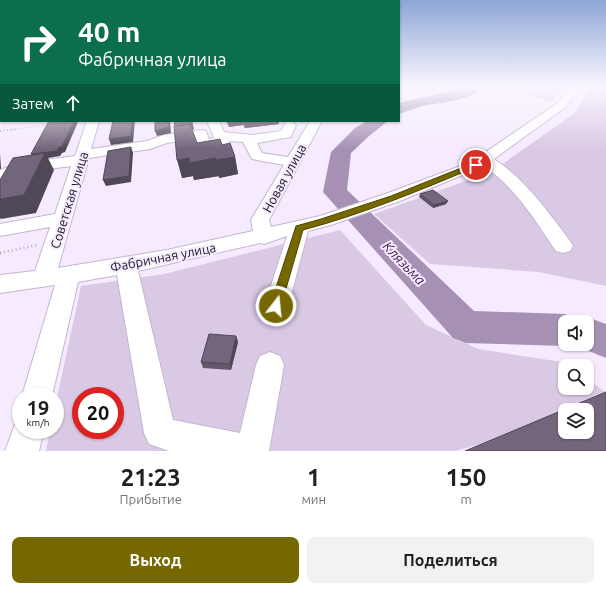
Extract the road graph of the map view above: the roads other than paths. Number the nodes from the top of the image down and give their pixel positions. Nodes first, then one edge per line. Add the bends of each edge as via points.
1 (559, 107) edge
2 (93, 122) edge
3 (213, 122) edge
4 (315, 122) edge
5 (290, 125) dead end
6 (199, 128) edge
7 (227, 136) junction
8 (249, 140) junction
9 (81, 157) junction
10 (483, 159) junction
11 (293, 162) junction
12 (0, 181) edge
13 (62, 219) junction
14 (299, 228) junction
15 (0, 230) edge
16 (264, 237) junction
17 (563, 246) dead end
18 (126, 265) junction
19 (69, 275) junction
20 (44, 278) junction
21 (0, 284) edge
22 (276, 306) dead end
23 (270, 365) dead end
24 (39, 387) edge
25 (25, 439) edge
26 (22, 451) edge
27 (244, 451) edge
28 (252, 451) edge

1 - 10 street, Фабричная улица
2 - 9 street, Советская улица
3 - 7 street via 219,136
4 - 11 street, Новая улица
5 - 8 street via 286,134
6 - 7 street via 203,144 223,141
6 - 9 street via 150,145
7 - 8 street
8 - 11 street via 257,156
9 - 12 street via 15,169 4,174
9 - 13 street, Советская улица
10 - 14 street, Фабричная улица via 476,165 394,197
10 - 17 street via 503,172 528,198
11 - 16 street, Новая улица via 260,220
13 - 15 street
13 - 20 street, Советская улица
14 - 16 street, Фабричная улица
14 - 22 street
16 - 18 street, Фабричная улица
18 - 19 street, Фабричная улица
18 - 27 street via 160,433
19 - 20 street, Фабричная улица
19 - 24 street
20 - 21 street, Фабричная улица
23 - 28 street
25 - 26 street

